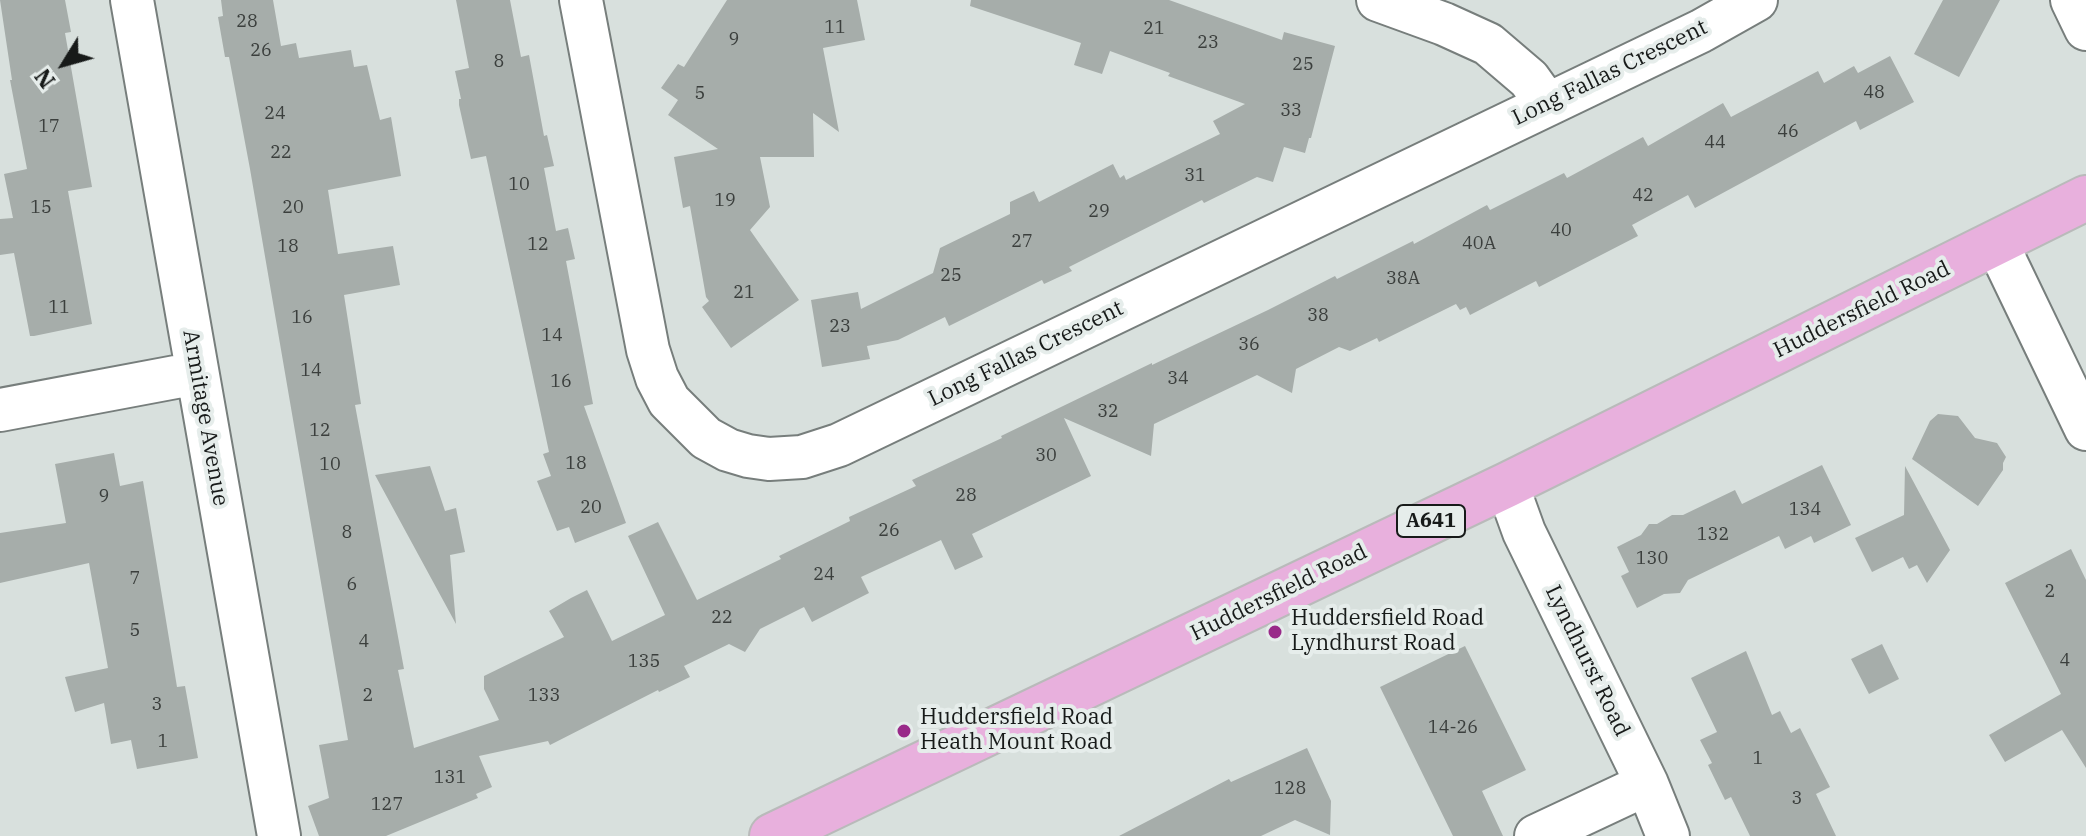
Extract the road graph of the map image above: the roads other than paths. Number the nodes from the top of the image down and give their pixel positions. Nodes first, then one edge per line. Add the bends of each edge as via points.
1 (132, 0) edge
2 (581, 0) edge
3 (1378, 0) edge
4 (1756, 0) edge
5 (2072, 0) edge
6 (2086, 29) edge
7 (1547, 104) junction
8 (2086, 198) edge
9 (1997, 244) junction
10 (197, 373) junction
11 (0, 410) edge
12 (2086, 429) edge
13 (1507, 485) junction
14 (1647, 784) junction
15 (825, 825) edge
16 (279, 836) edge
17 (772, 836) edge
18 (1536, 836) edge
19 (1668, 836) edge

1 - 10 street, Armitage Avenue
2 - 7 street, Long Fallas Crescent via 657,378 669,401 706,438 728,450 769,459 802,457 839,445
3 - 7 street via 1488,44 1529,79
4 - 7 street, Long Fallas Crescent
5 - 6 street
8 - 9 main road, Huddersfield Road / A641
9 - 12 street
9 - 13 main road, Huddersfield Road / A641
10 - 11 street
10 - 16 street, Armitage Avenue
13 - 14 street, Lyndhurst Road via 1524,532
13 - 15 main road, Huddersfield Road / A641
14 - 18 street
14 - 19 street, Lyndhurst Road
15 - 17 main road, Huddersfield Road / A641

